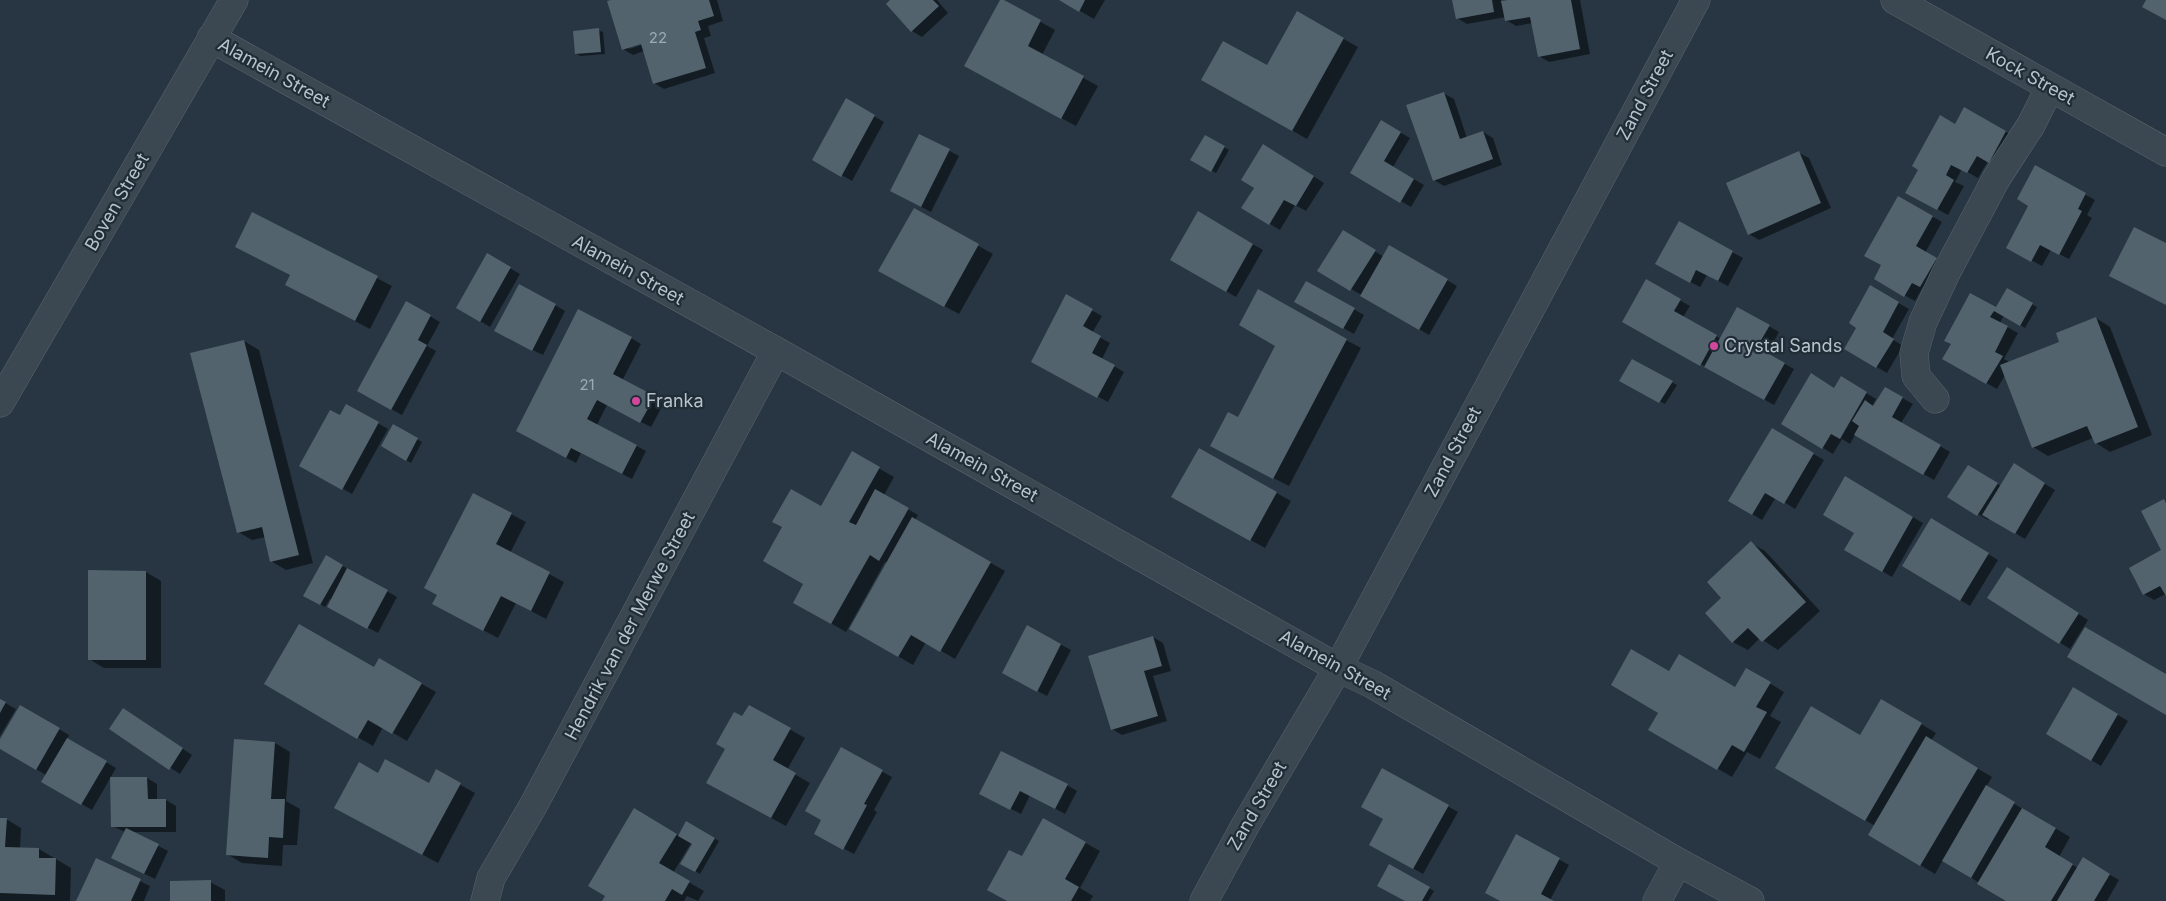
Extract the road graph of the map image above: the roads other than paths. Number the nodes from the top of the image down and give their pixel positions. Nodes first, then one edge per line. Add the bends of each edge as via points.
1 (234, 0) edge
2 (1696, 0) edge
3 (1895, 0) edge
4 (212, 38) junction
5 (2050, 86) junction
6 (2166, 152) edge
7 (776, 351) junction
8 (1935, 399) dead end
9 (0, 403) edge
10 (1338, 668) junction
11 (1678, 862) junction
12 (485, 901) edge
13 (1204, 901) edge
14 (1657, 901) edge
15 (1750, 901) edge

1 - 4 street, Boven Street
2 - 10 street, Zand Street
3 - 5 street, Kock Street
4 - 7 street, Alamein Street
4 - 9 street, Boven Street
5 - 6 street, Kock Street
5 - 8 street via 2031,125 1992,187 1923,322 1914,353 1916,376
7 - 10 street, Alamein Street
7 - 12 street, Hendrik van der Merwe Street via 538,797 491,878
10 - 11 street, Alamein Street via 1372,684
10 - 13 street, Zand Street
11 - 14 street
11 - 15 street, Alamein Street

